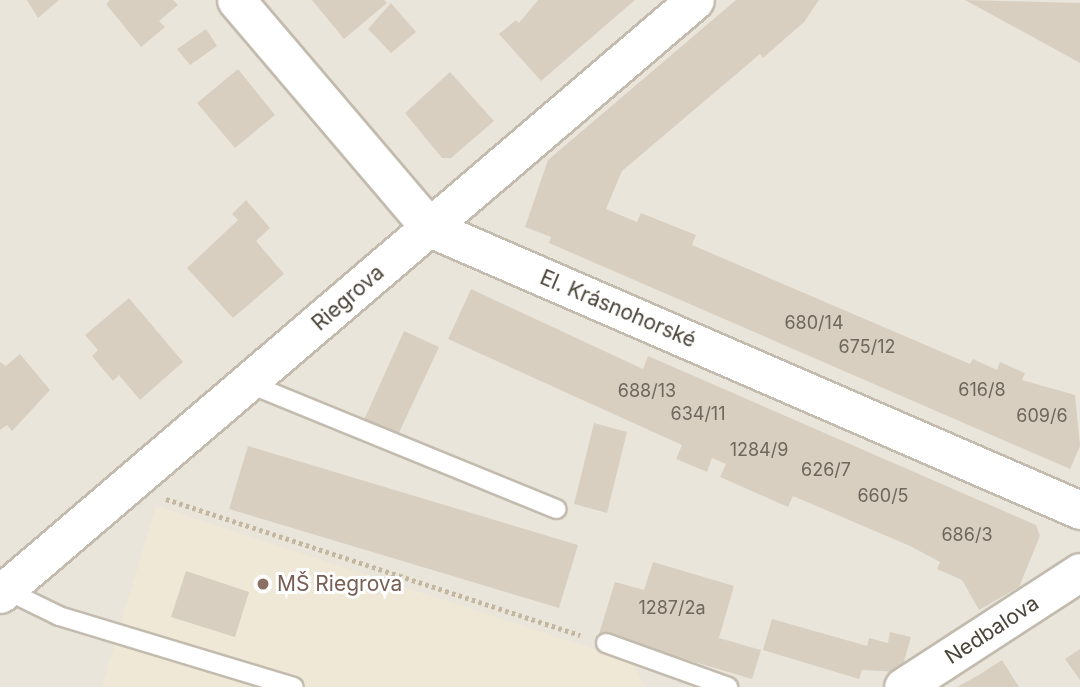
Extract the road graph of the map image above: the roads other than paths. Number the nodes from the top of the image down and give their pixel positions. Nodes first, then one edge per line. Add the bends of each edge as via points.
1 (236, 0) edge
2 (695, 0) edge
3 (430, 228) junction
4 (250, 384) junction
5 (558, 509) dead end
6 (1080, 510) edge
7 (1080, 572) edge
8 (2, 588) edge
9 (606, 643) road end
10 (294, 687) edge
11 (728, 687) edge
12 (903, 687) edge

1 - 3 street, El. Krásnohorské
2 - 3 street, Riegrova
3 - 4 street, Riegrova
3 - 6 street, El. Krásnohorské
4 - 5 lane
4 - 8 street, Riegrova
7 - 12 street, Nedbalova
8 - 10 lane via 59,616
9 - 11 lane

